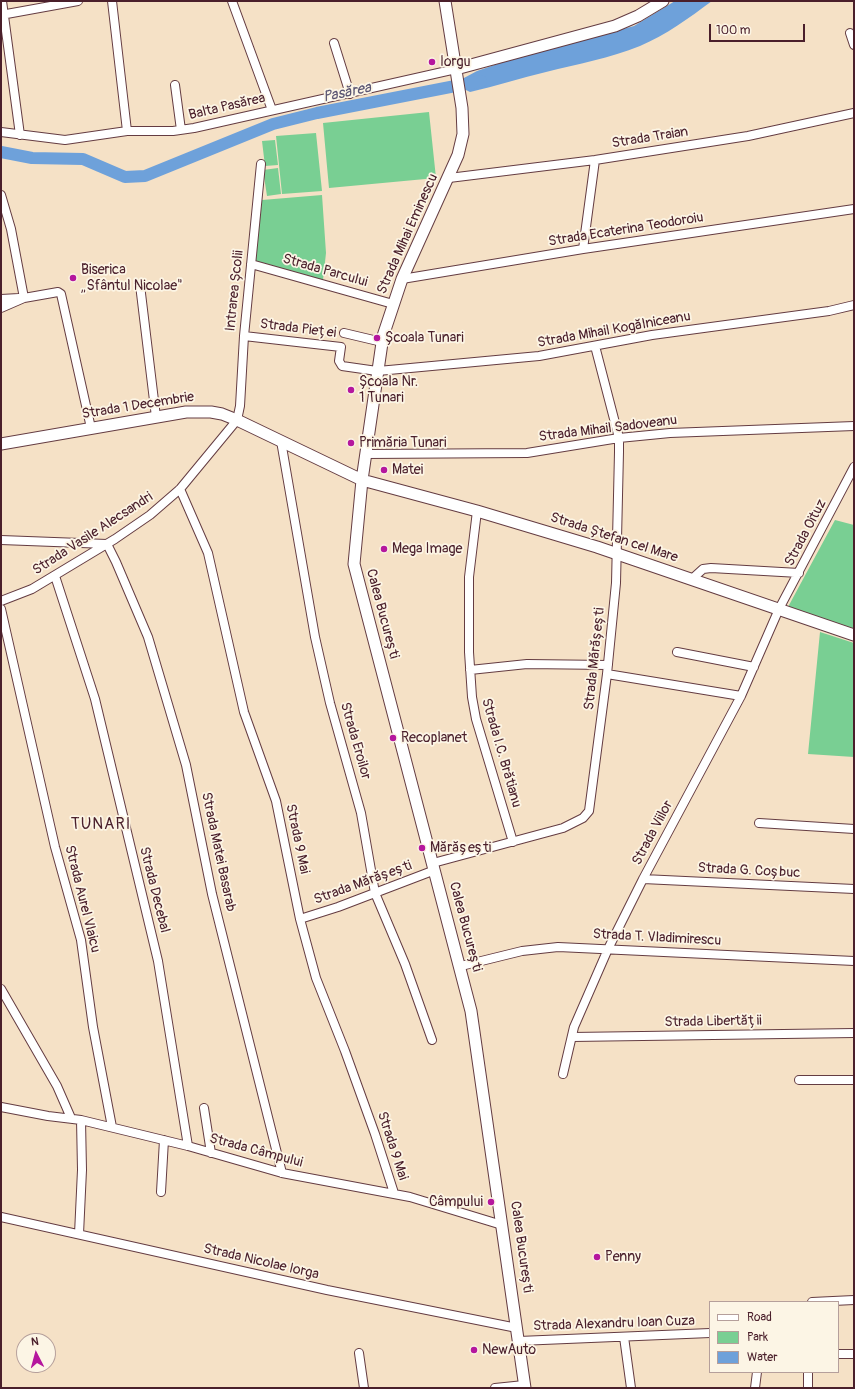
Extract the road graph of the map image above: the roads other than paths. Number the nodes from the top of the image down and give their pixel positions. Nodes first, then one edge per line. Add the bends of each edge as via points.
1 (2, 1) edge
2 (78, 1) edge
3 (112, 1) edge
4 (232, 1) edge
5 (445, 1) edge
6 (663, 1) edge
7 (3, 15) edge
8 (850, 33) dead end
9 (334, 43) dead end
10 (854, 45) edge
11 (456, 72) junction
12 (175, 85) dead end
13 (350, 94) junction
14 (272, 110) junction
15 (854, 113) edge
16 (181, 130) junction
17 (127, 131) junction
18 (1, 132) edge
19 (20, 135) junction
20 (595, 160) junction
21 (261, 164) dead end
22 (449, 178) junction
23 (1, 196) edge
24 (854, 209) edge
25 (583, 249) junction
26 (251, 264) junction
27 (402, 279) junction
28 (140, 285) dead end
29 (24, 298) junction
30 (1, 299) edge
31 (393, 304) junction
32 (854, 305) edge
33 (1, 308) edge
34 (344, 333) dead end
35 (244, 336) junction
36 (382, 342) junction
37 (595, 346) junction
38 (377, 371) junction
39 (156, 418) junction
40 (237, 420) junction
41 (854, 426) edge
42 (91, 428) junction
43 (619, 438) junction
44 (281, 441) junction
45 (1, 444) edge
46 (365, 454) junction
47 (854, 467) edge
48 (362, 480) junction
49 (180, 489) junction
50 (477, 511) junction
51 (1, 540) edge
52 (106, 544) junction
53 (617, 554) junction
54 (799, 573) junction
55 (55, 576) junction
56 (692, 579) junction
57 (1, 601) edge
58 (1, 609) edge
59 (779, 609) junction
60 (854, 635) edge
61 (677, 652) dead end
62 (754, 667) junction
63 (470, 670) junction
64 (607, 670) junction
65 (741, 696) junction
66 (759, 823) dead end
67 (854, 829) edge
68 (513, 842) junction
69 (434, 866) junction
70 (642, 879) junction
71 (854, 890) edge
72 (375, 893) junction
73 (300, 919) junction
74 (608, 949) junction
75 (854, 961) edge
76 (461, 966) junction
77 (1, 989) edge
78 (854, 1033) edge
79 (572, 1037) junction
80 (432, 1040) dead end
81 (563, 1074) dead end
82 (799, 1080) dead end
83 (854, 1080) edge
84 (1, 1107) edge
85 (204, 1108) dead end
86 (71, 1118) junction
87 (81, 1120) junction
88 (112, 1127) junction
89 (164, 1140) junction
90 (188, 1146) junction
91 (211, 1153) junction
92 (282, 1173) junction
93 (161, 1192) dead end
94 (394, 1193) junction
95 (1, 1217) edge
96 (502, 1225) junction
97 (79, 1234) junction
98 (854, 1300) edge
99 (833, 1301) edge
100 (517, 1328) junction
101 (709, 1333) edge
102 (624, 1337) junction
103 (518, 1341) junction
104 (359, 1353) dead end
105 (839, 1354) edge
106 (854, 1354) edge
107 (757, 1373) edge
108 (808, 1373) edge
109 (524, 1386) edge
110 (364, 1388) edge
111 (495, 1388) edge
112 (631, 1388) edge
113 (755, 1388) edge
114 (808, 1388) edge

1 - 7 street
2 - 7 street
3 - 17 street
4 - 14 street
5 - 11 main road, Strada Mihai Eminescu
6 - 11 main road via 615,26
7 - 19 street
8 - 10 street
9 - 13 street
11 - 13 street, Balta Pasărea
11 - 22 main road, Strada Mihai Eminescu via 463,116 462,140
12 - 16 street
13 - 14 street, Balta Pasărea
14 - 16 street, Balta Pasărea
15 - 20 street, Strada Traian via 771,132
16 - 17 street, Balta Pasărea
17 - 19 street, Balta Pasărea via 66,140
18 - 19 street, Balta Pasărea
20 - 22 street, Strada Traian
20 - 25 street
21 - 26 street, Intrarea Școlii
22 - 27 main road, Strada Mihai Eminescu
23 - 29 street via 11,229
24 - 25 street, Strada Ecaterina Teodoroiu
25 - 27 street, Strada Ecaterina Teodoroiu
26 - 31 street, Strada Parcului
26 - 35 street, Intrarea Școlii
27 - 31 main road, Strada Mihai Eminescu
28 - 39 street
29 - 30 street
29 - 33 street
29 - 42 street via 58,292 61,294
31 - 36 main road, Strada Mihai Eminescu
32 - 37 street, Strada Mihail Kogălniceanu via 829,311 652,335
34 - 36 street
35 - 38 street, Strada Pieței via 341,347 340,364
35 - 40 street, Intrarea Școlii
36 - 38 main road, Strada Mihai Eminescu
37 - 38 street, Strada Mihail Kogălniceanu via 515,359
37 - 43 street, Strada Mărășești
38 - 46 main road, Strada Mihai Eminescu
39 - 40 main road, Strada 1 Decembrie via 199,411
39 - 42 main road, Strada 1 Decembrie
40 - 44 main road, Strada 1 Decembrie
40 - 49 street, Strada Vasile Alecsandri
41 - 43 street, Strada Mihail Sadoveanu via 696,432
42 - 45 main road, Strada 1 Decembrie
43 - 46 street, Strada Mihail Sadoveanu via 527,453
43 - 53 street, Strada Mărășești
44 - 48 main road, Strada 1 Decembrie
44 - 72 street, Strada Eroilor via 315,637 361,813
46 - 48 main road, Strada Mihai Eminescu
47 - 54 street, Strada Oituz
48 - 50 main road, Strada Ștefan cel Mare
48 - 69 main road, Calea București via 354,553 355,570
49 - 52 street, Strada Vasile Alecsandri via 150,515
49 - 73 street, Strada 9 Mai via 208,553 244,712 276,801
50 - 53 main road, Strada Ștefan cel Mare
50 - 63 street, Strada I.C. Brătianu via 469,577
51 - 52 street
52 - 55 street, Strada Vasile Alecsandri
52 - 92 street, Strada Matei Basarab via 148,638 186,766 212,894
53 - 56 main road, Strada Ștefan cel Mare
53 - 64 street, Strada Mărășești
54 - 56 street via 712,568 703,569
54 - 59 street, Strada Oituz
55 - 57 street, Strada Vasile Alecsandri via 32,590
55 - 90 street, Strada Decebal via 95,699 158,961
56 - 59 main road, Strada Ștefan cel Mare
58 - 88 street, Strada Aurel Vlaicu via 55,847 81,940 93,1026
59 - 60 main road, Strada Ștefan cel Mare
59 - 62 street, Strada Viilor
61 - 62 street
62 - 65 street, Strada Viilor
63 - 64 street via 527,664
63 - 68 street, Strada I.C. Brătianu via 476,719
64 - 65 street
64 - 68 street, Strada Mărășești via 589,811 583,818 563,828
65 - 70 street, Strada Viilor
66 - 67 street
68 - 69 street, Strada Mărășești
69 - 72 street, Strada Mărășești
69 - 76 main road, Calea București
70 - 71 street, Strada G. Coșbuc
70 - 74 street, Strada Viilor
72 - 73 street, Strada Mărășești
72 - 80 street, Strada Eroilor via 406,964
73 - 94 street, Strada 9 Mai via 316,978 361,1096
74 - 75 street, Strada T. Vladimirescu
74 - 76 street, Strada T. Vladimirescu via 542,948
74 - 79 street, Strada Viilor
76 - 96 main road, Calea București via 474,1024
77 - 86 street via 57,1086
78 - 79 street, Strada Libertății
79 - 81 street, Strada Viilor
82 - 83 street
84 - 86 street, Strada Câmpului
85 - 91 street
86 - 87 street, Strada Câmpului
87 - 88 street, Strada Câmpului
87 - 97 street
88 - 89 street, Strada Câmpului
89 - 90 street, Strada Câmpului
89 - 93 street
90 - 91 street, Strada Câmpului
91 - 92 street, Strada Câmpului
92 - 94 street, Strada Câmpului
94 - 96 street, Strada Câmpului
95 - 97 street, Strada Nicolae Iorga
96 - 100 main road, Calea București
97 - 100 street, Strada Nicolae Iorga via 326,1290
98 - 99 street
100 - 103 main road, Calea București
101 - 102 street, Strada Alexandru Ioan Cuza
102 - 103 street, Strada Alexandru Ioan Cuza
102 - 112 street
103 - 109 main road, Calea București
104 - 110 street
105 - 106 street
107 - 113 street
108 - 114 street
109 - 111 street

